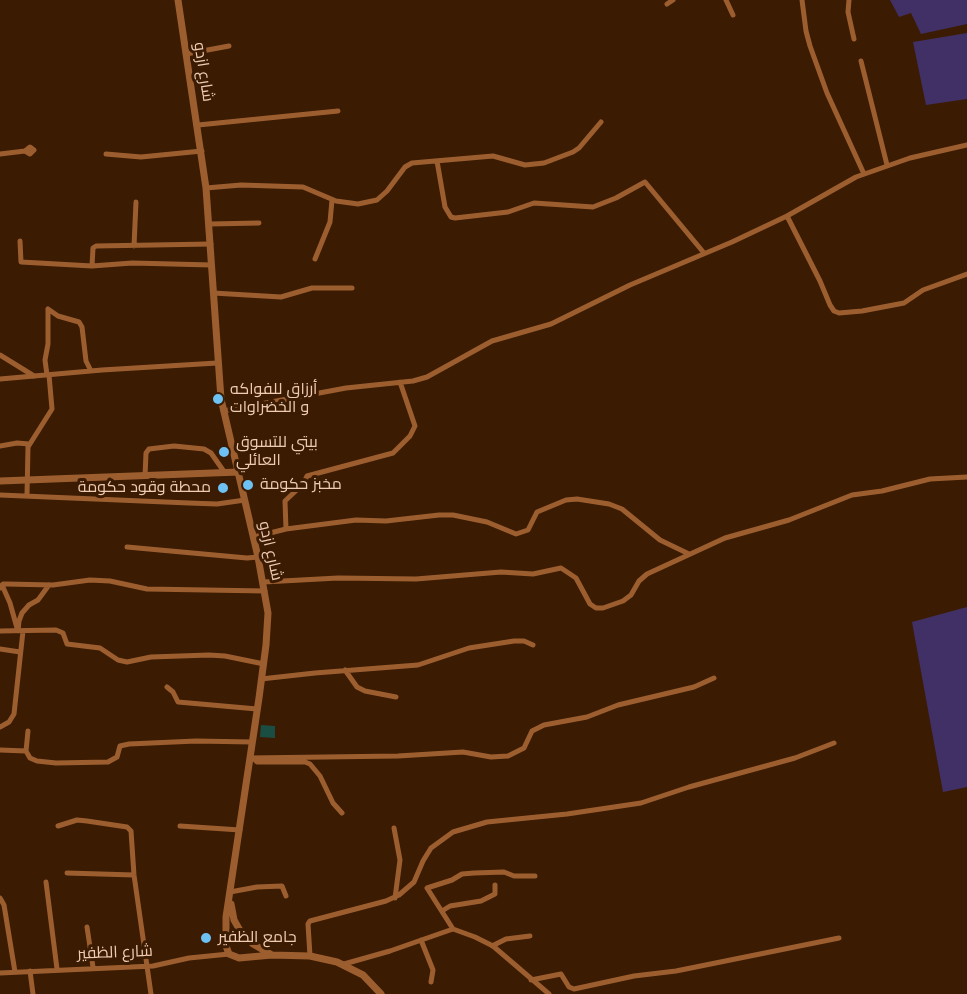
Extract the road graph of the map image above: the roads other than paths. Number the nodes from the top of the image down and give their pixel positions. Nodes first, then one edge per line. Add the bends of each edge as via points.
1 (178, 0) edge
2 (726, 0) edge
3 (802, 0) edge
4 (849, 0) edge
5 (733, 15) dead end
6 (854, 39) dead end
7 (229, 46) dead end
8 (186, 54) junction
9 (861, 61) dead end
10 (338, 111) dead end
11 (601, 122) dead end
12 (198, 125) junction
13 (967, 145) edge
14 (25, 151) dead end
15 (202, 151) junction
16 (0, 154) edge
17 (106, 154) dead end
18 (437, 161) junction
19 (887, 165) junction
20 (864, 174) junction
21 (207, 188) junction
22 (332, 200) junction
23 (136, 202) dead end
24 (787, 216) junction
25 (259, 223) dead end
26 (210, 224) junction
27 (21, 241) dead end
28 (211, 244) junction
29 (134, 246) junction
30 (704, 252) junction
31 (315, 259) dead end
32 (212, 265) junction
33 (92, 266) junction
34 (967, 274) edge
35 (352, 288) dead end
36 (213, 293) junction
37 (0, 355) edge
38 (218, 363) junction
39 (91, 372) junction
40 (48, 375) junction
41 (34, 376) junction
42 (0, 379) edge
43 (400, 382) junction
44 (223, 411) junction
45 (29, 444) junction
46 (0, 446) edge
47 (238, 472) junction
48 (225, 473) junction
49 (146, 476) junction
50 (967, 477) edge
51 (0, 481) edge
52 (27, 481) junction
53 (0, 495) edge
54 (27, 495) junction
55 (245, 500) junction
56 (286, 529) junction
57 (254, 537) junction
58 (127, 547) dead end
59 (689, 554) junction
60 (258, 557) junction
61 (264, 582) junction
62 (50, 585) junction
63 (1, 586) edge
64 (265, 591) junction
65 (0, 631) edge
66 (21, 631) junction
67 (533, 645) dead end
68 (0, 649) edge
69 (20, 652) junction
70 (264, 664) junction
71 (345, 670) junction
72 (714, 678) dead end
73 (261, 679) junction
74 (166, 687) dead end
75 (396, 697) dead end
76 (257, 709) junction
77 (0, 727) edge
78 (28, 731) dead end
79 (252, 742) junction
80 (834, 744) dead end
81 (0, 750) edge
82 (26, 751) junction
83 (252, 758) junction
84 (342, 813) dead end
85 (58, 826) dead end
86 (180, 826) dead end
87 (394, 828) dead end
88 (240, 830) junction
89 (67, 873) dead end
90 (134, 875) junction
91 (536, 876) dead end
92 (46, 882) dead end
93 (495, 885) dead end
94 (230, 893) junction
95 (286, 896) dead end
96 (0, 898) edge
97 (395, 898) junction
98 (442, 911) junction
99 (87, 927) dead end
100 (453, 929) junction
101 (530, 936) dead end
102 (839, 938) dead end
103 (421, 940) junction
104 (492, 946) junction
105 (229, 954) junction
106 (272, 955) junction
107 (310, 956) junction
108 (344, 964) junction
109 (147, 966) junction
110 (93, 968) junction
111 (57, 969) junction
112 (30, 971) junction
113 (15, 972) junction
114 (0, 973) edge
115 (531, 980) junction
116 (431, 982) dead end
117 (33, 994) edge
118 (151, 994) edge
119 (381, 994) edge
120 (549, 994) edge

1 - 8 street, شارع ازدو
2 - 5 street
3 - 20 street via 810,46
4 - 6 street
7 - 8 street
8 - 12 street, شارع ازدو
9 - 19 street
10 - 12 street
11 - 18 street via 579,148 544,163 525,165 499,156
12 - 15 street, شارع ازدو
13 - 19 street
14 - 16 street
15 - 17 street via 141,157
15 - 21 street, شارع ازدو
18 - 22 street via 405,167 377,200 358,204
18 - 30 street via 445,207 451,217 508,212 534,203 593,207 645,182
19 - 20 street
20 - 24 street
21 - 22 street via 303,187
21 - 26 street, شارع ازدو
22 - 31 street via 328,226
23 - 29 street
24 - 30 street
24 - 34 street via 830,305 839,313 904,303 923,290
25 - 26 street
26 - 28 street, شارع ازدو
27 - 33 street via 21,262
28 - 29 street
28 - 32 street, شارع ازدو
29 - 33 street via 96,246
30 - 43 street via 551,324 492,341 427,377
32 - 33 street
32 - 36 street, شارع ازدو
35 - 36 street via 312,288 281,297
36 - 38 street, شارع ازدو
37 - 41 street
38 - 39 street
38 - 44 street, شارع ازدو
39 - 40 street
39 - 40 street via 79,322 48,309
40 - 41 street
40 - 45 street via 52,409
41 - 42 street
43 - 44 street
43 - 56 street via 415,426 410,436 393,453 307,476 285,501
44 - 47 street, شارع ازدو
45 - 46 street
45 - 52 street
47 - 48 street
47 - 55 street, شارع ازدو
48 - 49 street
48 - 49 street via 204,449 174,446 149,449
49 - 52 street
50 - 59 street via 930,479 852,495
51 - 52 street
52 - 54 street
53 - 54 street
54 - 55 street via 217,504
55 - 57 street, شارع ازدو
56 - 57 street
56 - 59 street via 356,520 453,515 488,522 516,534 528,530 537,512 577,499 622,509 660,540
57 - 60 street, شارع ازدو
58 - 60 street
59 - 61 street via 646,574 631,595 603,608 591,604 576,578 561,568 533,574
60 - 61 street, شارع ازدو
61 - 64 street, شارع ازدو
62 - 63 street
62 - 64 street via 90,580 147,590
62 - 66 street via 22,613
63 - 66 street
64 - 70 street, شارع ازدو
65 - 66 street
66 - 69 street
66 - 70 street via 56,630 63,633 68,644 100,648 126,662 209,655
67 - 71 street via 514,641 469,648 418,665
68 - 69 street
69 - 77 street via 14,714 9,723
70 - 73 street, شارع ازدو
71 - 73 street
71 - 75 street via 364,691
72 - 83 street via 587,717 544,725 532,731 524,748 508,756 463,752
73 - 76 street, شارع ازدو
74 - 76 street via 178,702
76 - 79 street, شارع ازدو
78 - 82 street
79 - 82 street via 129,744 120,746 113,760 101,763 37,761
79 - 83 street, شارع ازدو
80 - 97 street via 629,806 464,828 436,843 414,882
81 - 82 street
83 - 84 street via 257,762 310,764
83 - 88 street, شارع ازدو
85 - 90 street via 77,820 129,829
86 - 88 street
87 - 97 street via 400,867
88 - 94 street, شارع ازدو
89 - 90 street
90 - 109 street
91 - 98 street via 504,872 462,874 427,888
92 - 111 street
93 - 98 street via 495,894 481,901
94 - 95 street via 282,886
94 - 105 street, شارع ازدو via 225,936
94 - 106 street via 232,915 239,930
96 - 113 street
97 - 107 street via 310,921
98 - 100 street
99 - 110 street
100 - 103 street
100 - 104 street
101 - 104 street via 506,939
102 - 115 street via 574,990 561,974
103 - 108 street
103 - 116 street via 433,970
104 - 115 street
105 - 106 street via 245,958
105 - 109 street, شارع الظفير
106 - 107 street
107 - 108 street
108 - 119 street via 363,975
109 - 110 street, شارع الظفير
109 - 118 street
110 - 111 street, شارع الظفير
111 - 112 street, شارع الظفير
112 - 113 street, شارع الظفير
112 - 117 street
113 - 114 street, شارع الظفير
115 - 120 street

